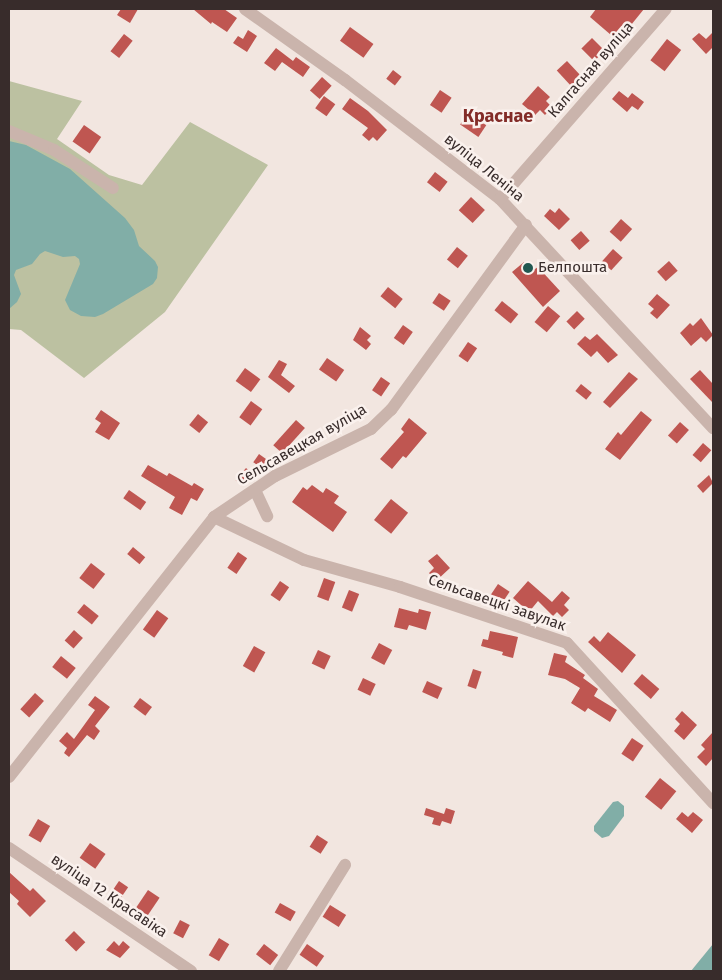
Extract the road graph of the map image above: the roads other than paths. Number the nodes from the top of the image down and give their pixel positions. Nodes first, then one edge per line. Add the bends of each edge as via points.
1 (245, 9) edge
2 (666, 9) edge
3 (9, 131) edge
4 (113, 188) dead end
5 (500, 199) junction
6 (526, 225) junction
7 (713, 428) edge
8 (255, 490) junction
9 (267, 516) dead end
10 (214, 517) junction
11 (9, 777) edge
12 (713, 803) edge
13 (9, 848) edge
14 (345, 865) dead end
15 (191, 971) edge
16 (279, 971) edge

1 - 5 street, вуліца Леніна via 345,80
2 - 5 street, Калгасная вуліца
3 - 4 street via 62,154
5 - 6 street, вуліца Леніна
6 - 7 street, вуліца Леніна
6 - 8 street, Сельсавецкая вуліца via 391,410 371,429 275,476
8 - 9 street
8 - 10 street, Сельсавецкая вуліца
10 - 11 street, Сельсавецкая вуліца
10 - 12 street, Сельсавецкі завулак via 304,560 566,643
13 - 15 street, вуліца 12 Красавіка
14 - 16 street

